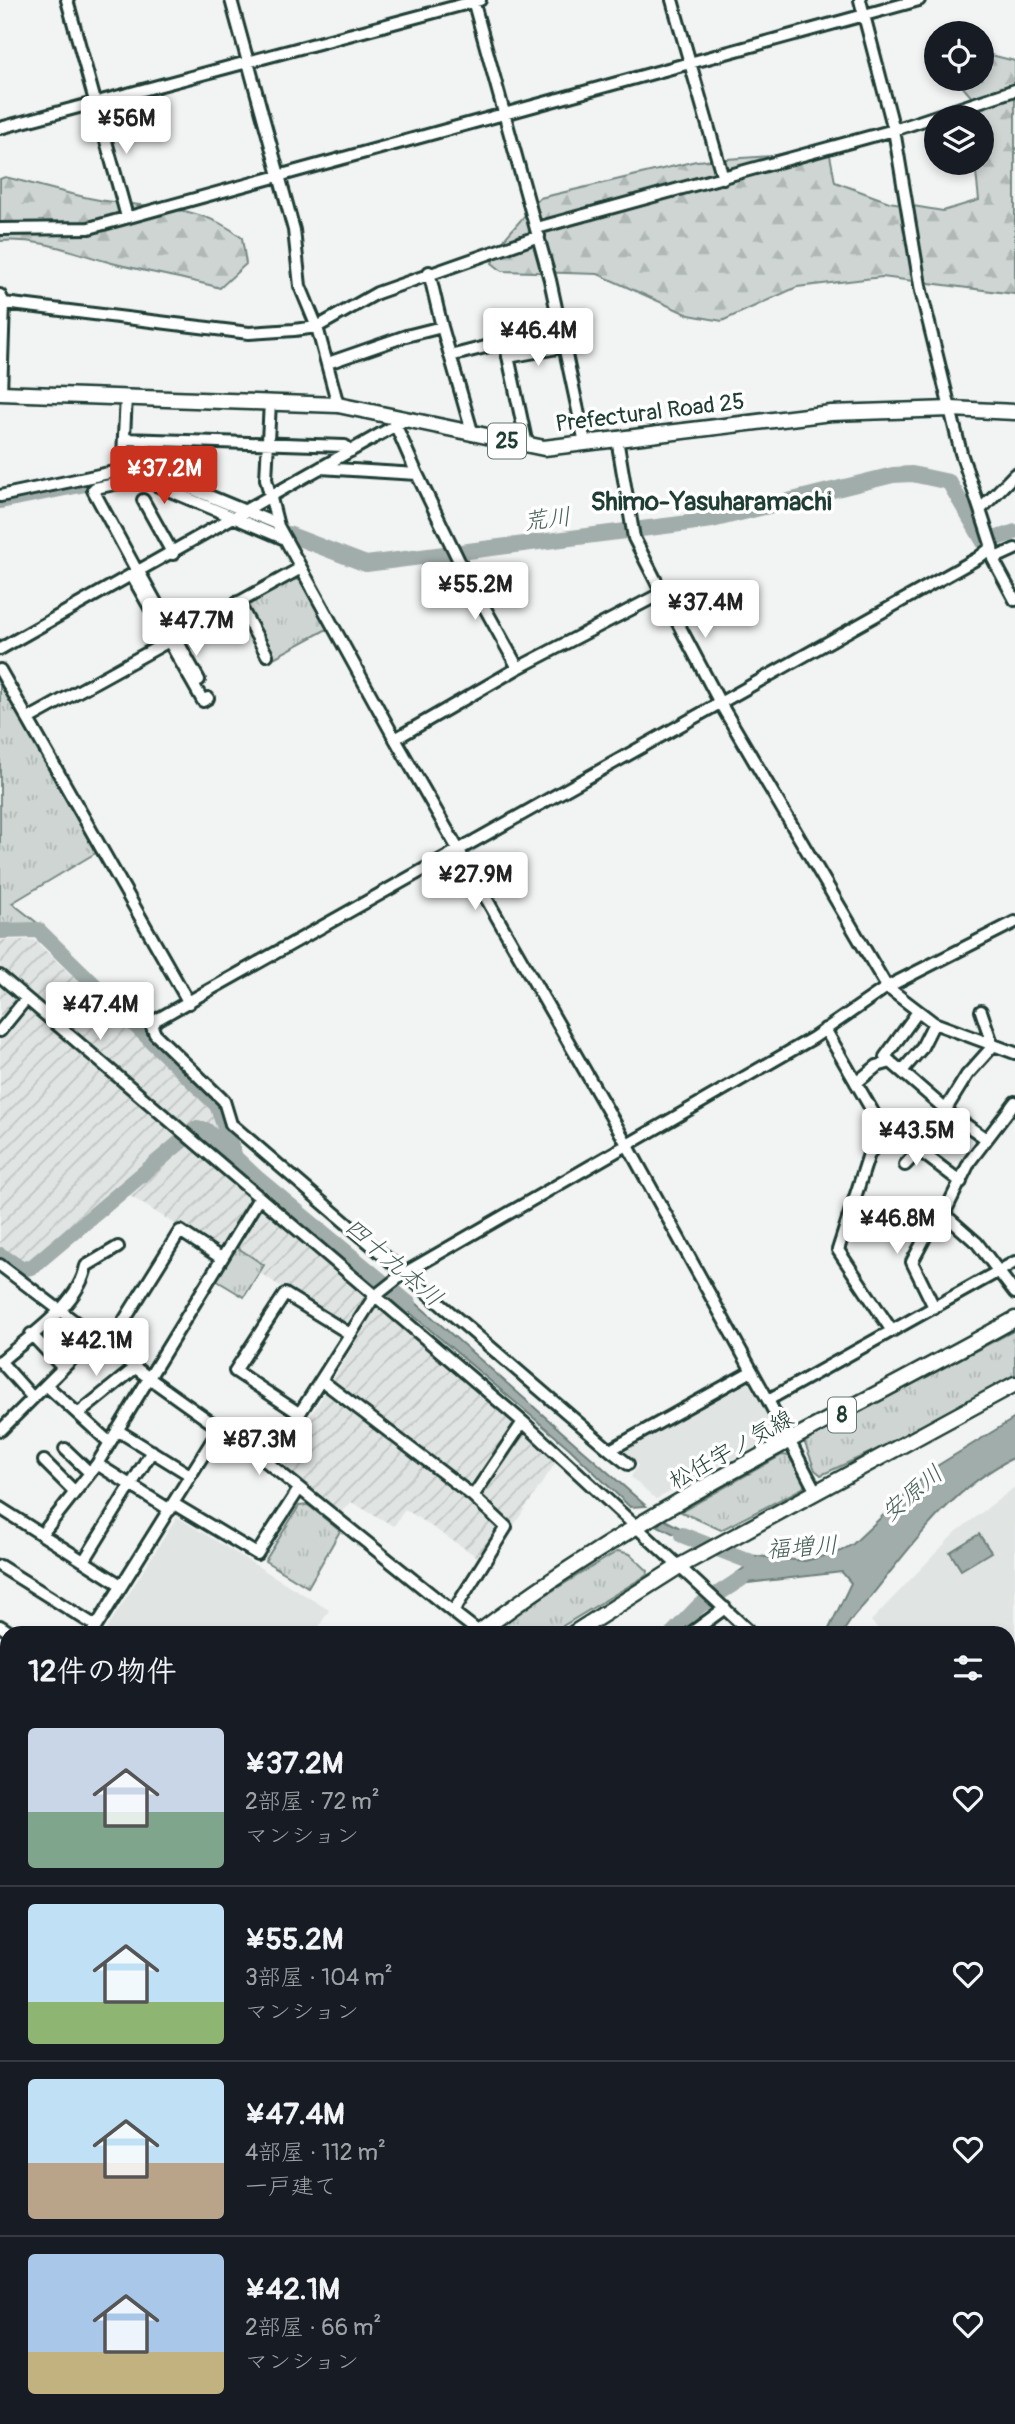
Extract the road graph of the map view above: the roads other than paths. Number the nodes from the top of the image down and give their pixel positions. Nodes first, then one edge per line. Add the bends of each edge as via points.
1 (67, 0) edge
2 (231, 0) edge
3 (672, 0) edge
4 (860, 0) edge
5 (919, 0) edge
6 (476, 1) edge
7 (864, 15) junction
8 (690, 62) junction
9 (247, 64) junction
10 (1015, 90) edge
11 (95, 103) junction
12 (504, 113) junction
13 (0, 128) edge
14 (894, 130) junction
15 (280, 176) junction
16 (723, 178) junction
17 (127, 217) junction
18 (0, 229) edge
19 (538, 232) junction
20 (429, 272) junction
21 (2, 299) edge
22 (317, 327) junction
23 (442, 327) junction
24 (563, 347) junction
25 (450, 356) junction
26 (508, 357) junction
27 (328, 363) junction
28 (1, 393) edge
29 (126, 397) junction
30 (270, 402) junction
31 (338, 405) junction
32 (951, 409) junction
33 (1015, 412) edge
34 (401, 423) junction
35 (473, 435) junction
36 (124, 439) junction
37 (617, 439) junction
38 (585, 443) junction
39 (268, 444) junction
40 (527, 444) junction
41 (352, 451) junction
42 (317, 468) junction
43 (417, 474) junction
44 (1015, 474) edge
45 (122, 477) junction
46 (270, 495) junction
47 (0, 496) edge
48 (143, 500) dead end
49 (981, 510) junction
50 (245, 512) junction
51 (235, 518) junction
52 (278, 524) junction
53 (285, 539) junction
54 (1015, 549) edge
55 (993, 553) junction
56 (173, 554) junction
57 (301, 568) junction
58 (136, 574) junction
59 (662, 593) junction
60 (1015, 600) edge
61 (238, 602) junction
62 (172, 639) junction
63 (0, 649) edge
64 (267, 655) dead end
65 (518, 668) junction
66 (0, 670) edge
67 (720, 703) junction
68 (28, 719) junction
69 (395, 739) junction
70 (458, 851) junction
71 (1015, 922) edge
72 (0, 976) edge
73 (887, 987) junction
74 (26, 999) junction
75 (190, 1003) junction
76 (981, 1011) dead end
77 (918, 1013) junction
78 (934, 1023) junction
79 (825, 1029) junction
80 (0, 1031) edge
81 (993, 1046) junction
82 (1015, 1053) edge
83 (891, 1062) junction
84 (902, 1071) junction
85 (856, 1083) junction
86 (1015, 1102) edge
87 (949, 1112) junction
88 (885, 1133) junction
89 (985, 1138) junction
90 (628, 1146) junction
91 (920, 1151) junction
92 (905, 1165) dead end
93 (961, 1182) junction
94 (259, 1198) junction
95 (944, 1214) junction
96 (118, 1247) dead end
97 (221, 1258) junction
98 (1015, 1262) edge
99 (0, 1265) edge
100 (1000, 1270) junction
101 (401, 1276) junction
102 (1015, 1293) edge
103 (378, 1294) junction
104 (934, 1307) junction
105 (58, 1310) junction
106 (1015, 1319) edge
107 (892, 1331) junction
108 (31, 1334) junction
109 (351, 1334) junction
110 (93, 1338) junction
111 (107, 1348) junction
112 (0, 1362) edge
113 (62, 1368) junction
114 (135, 1368) junction
115 (752, 1371) junction
116 (149, 1378) junction
117 (321, 1380) junction
118 (1015, 1384) edge
119 (46, 1385) junction
120 (33, 1398) junction
121 (768, 1400) junction
122 (78, 1414) junction
123 (300, 1414) junction
124 (523, 1422) junction
125 (220, 1428) junction
126 (117, 1430) junction
127 (0, 1431) edge
128 (109, 1442) junction
129 (791, 1442) junction
130 (65, 1449) dead end
131 (610, 1450) junction
132 (152, 1451) junction
133 (44, 1461) dead end
134 (268, 1463) junction
135 (628, 1464) dead end
136 (94, 1469) junction
137 (190, 1475) junction
138 (131, 1485) junction
139 (299, 1489) junction
140 (75, 1492) junction
141 (816, 1492) junction
142 (473, 1496) junction
143 (172, 1507) junction
144 (0, 1508) edge
145 (640, 1524) junction
146 (43, 1534) junction
147 (84, 1561) junction
148 (685, 1564) junction
149 (0, 1566) edge
150 (121, 1585) junction
151 (721, 1605) junction
152 (453, 1612) junction
153 (88, 1626) edge
154 (96, 1626) edge
155 (471, 1626) edge
156 (487, 1626) edge
157 (585, 1626) edge
158 (698, 1626) edge
159 (744, 1626) edge

1 - 11 street
2 - 9 street
3 - 8 street
4 - 7 street
5 - 7 street
6 - 9 street
6 - 12 street
7 - 8 street
7 - 14 street
8 - 12 street
8 - 16 street
9 - 11 street
9 - 15 street
10 - 14 street
11 - 13 street
11 - 17 street
12 - 15 street
12 - 19 street
14 - 16 street
14 - 32 street via 921,291
15 - 17 street
15 - 22 street via 294,230 300,286
16 - 19 street
17 - 18 street via 89,228
19 - 20 street
19 - 24 street
20 - 22 street via 377,293
20 - 23 street
21 - 22 street via 249,333
21 - 28 street
22 - 27 street
23 - 25 street
23 - 27 street
24 - 26 street
24 - 38 street
25 - 26 street via 505,342
25 - 35 street
26 - 40 street
27 - 31 street
28 - 29 main road, Prefectural Road 25 / 25
29 - 30 main road, Prefectural Road 25 / 25
29 - 36 street
30 - 31 main road, Prefectural Road 25 / 25
30 - 39 street
31 - 34 main road, Prefectural Road 25 / 25
32 - 33 main road, Prefectural Road 25 / 25
32 - 37 main road, Prefectural Road 25 / 25 via 831,413
32 - 49 street
34 - 35 main road, Prefectural Road 25 / 25
34 - 41 street
34 - 43 street
35 - 40 main road, Prefectural Road 25 / 25
36 - 39 street
36 - 45 street
37 - 38 main road, Prefectural Road 25 / 25
37 - 59 street via 634,534
38 - 40 main road, Prefectural Road 25 / 25
39 - 41 street via 345,446
39 - 46 street
41 - 42 street
42 - 43 street
42 - 46 street
43 - 65 street
44 - 49 street
45 - 47 street
45 - 50 street via 151,472
45 - 51 street via 149,482
45 - 58 street via 93,491
46 - 50 street
46 - 52 street
48 - 56 street
49 - 55 street
50 - 51 street
50 - 52 street
51 - 53 street
51 - 56 street
52 - 53 street
53 - 57 street
54 - 55 street
55 - 60 street
55 - 67 street
56 - 58 street
57 - 61 street
57 - 69 street
58 - 62 street
58 - 63 street
59 - 65 street
59 - 67 street
61 - 62 street
61 - 64 street
62 - 62 street via 208,698 202,701
62 - 68 street
65 - 69 street
66 - 68 street
67 - 70 street
67 - 73 street
68 - 75 street
69 - 70 street
70 - 75 street
70 - 90 street
71 - 73 street
72 - 74 street
73 - 77 street
73 - 79 street
74 - 80 street
74 - 94 street
75 - 101 street via 156,1020 155,1034 224,1101 231,1124
76 - 81 street
77 - 78 street
77 - 83 street via 885,1057
78 - 81 street
78 - 84 street via 921,1049
79 - 85 street
79 - 90 street
81 - 82 street
81 - 87 street via 967,1075
83 - 84 street
83 - 85 street via 877,1066
84 - 87 street
85 - 88 street
86 - 89 street
87 - 89 street
87 - 91 street
88 - 91 street
88 - 107 street via 869,1154 838,1250
89 - 93 street
90 - 101 street
90 - 115 street
91 - 92 street
91 - 93 street
93 - 95 street
94 - 97 street
94 - 103 street
95 - 100 street
95 - 104 street via 930,1228 912,1262
96 - 105 street via 86,1265 83,1282
97 - 111 street via 180,1231
97 - 116 street
98 - 100 street
99 - 105 street
100 - 102 street
100 - 104 street
101 - 103 street
101 - 131 street
103 - 109 street
103 - 124 street
104 - 107 street
105 - 108 street
105 - 110 street
106 - 129 main road, 松任宇ノ気線 / 8
107 - 121 street
108 - 112 street
108 - 113 street
109 - 117 street
109 - 123 street via 285,1294 234,1371
110 - 111 street
110 - 113 street
111 - 114 street
112 - 120 street
113 - 119 street
114 - 116 street
114 - 122 street
115 - 121 street
115 - 131 street
116 - 125 street
116 - 126 street
117 - 123 street
117 - 142 street
118 - 141 main road, 8
119 - 120 street
119 - 122 street
120 - 127 street
121 - 129 street
122 - 128 street
123 - 134 street
124 - 142 street
124 - 145 street
125 - 134 street
125 - 137 street
126 - 128 street
126 - 132 street
128 - 136 street
129 - 141 street
129 - 145 main road, 松任宇ノ気線 / 8
130 - 136 street
131 - 135 street
132 - 137 street
132 - 138 street
133 - 140 street
134 - 139 street
136 - 138 street
136 - 140 street
137 - 143 street
138 - 143 street
138 - 147 street
139 - 143 street via 257,1554
139 - 152 street
140 - 146 street
141 - 148 main road, 8
142 - 152 street via 506,1527
143 - 150 street
144 - 146 street
145 - 148 street
145 - 156 main road, 松任宇ノ気線 / 8
146 - 147 street
147 - 150 street
148 - 151 street
148 - 157 main road, 8
149 - 153 street
150 - 154 street
151 - 158 street
151 - 159 street
152 - 155 street

